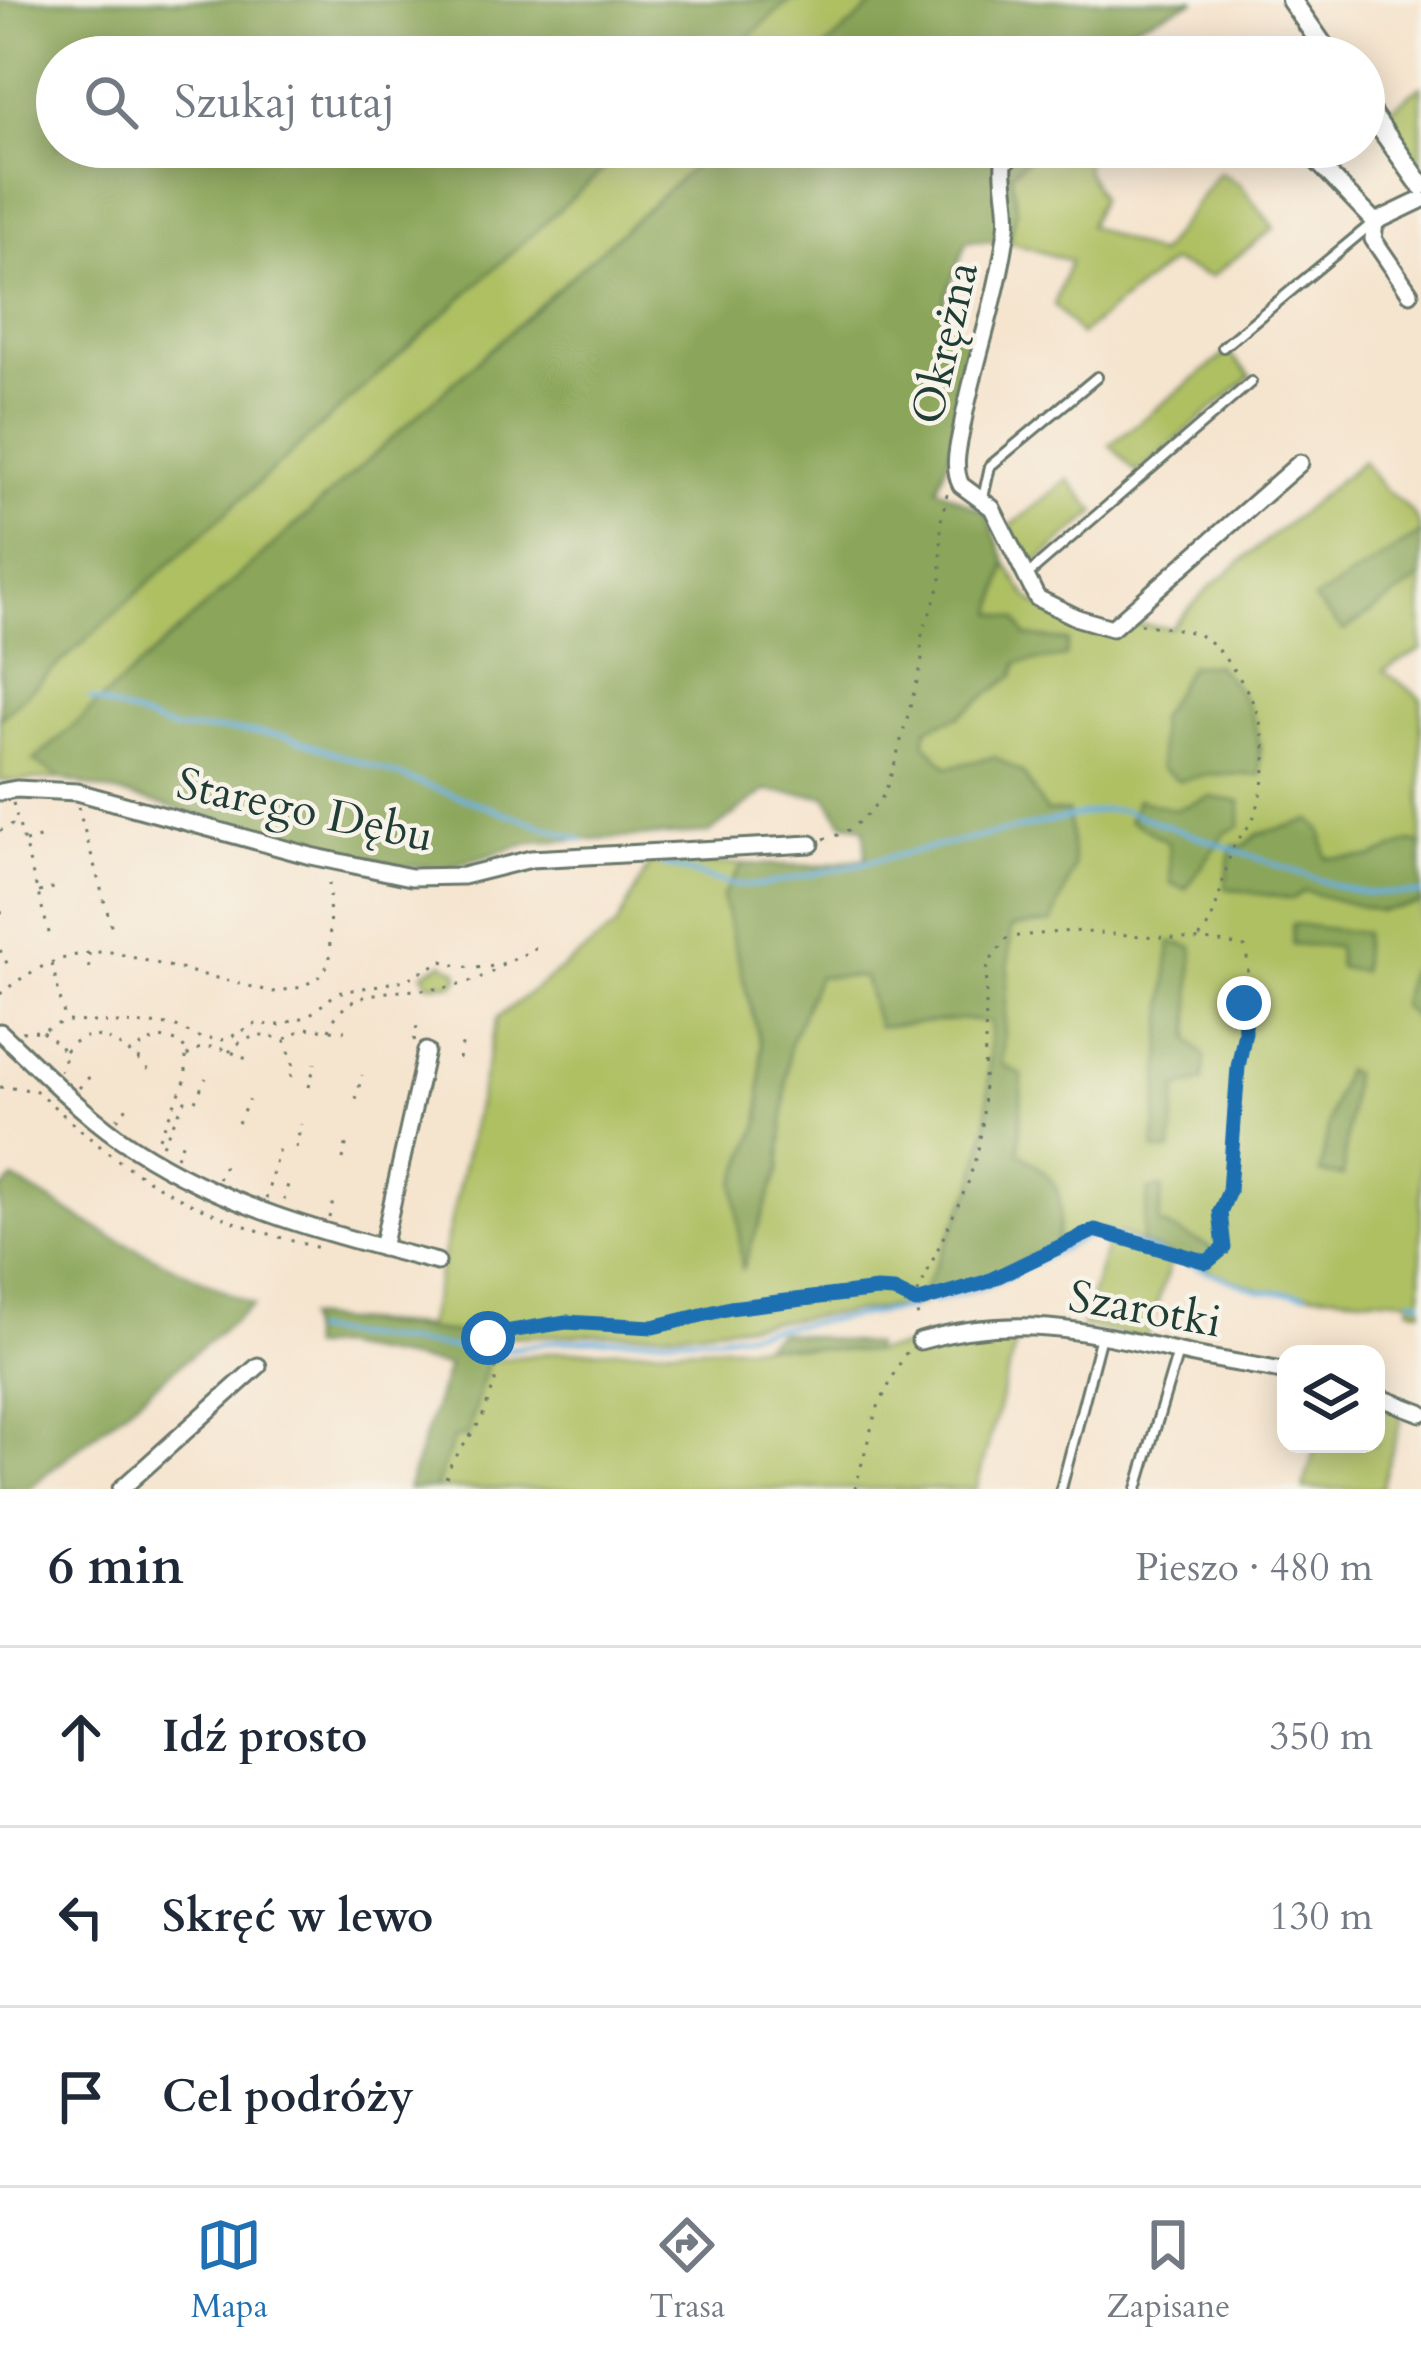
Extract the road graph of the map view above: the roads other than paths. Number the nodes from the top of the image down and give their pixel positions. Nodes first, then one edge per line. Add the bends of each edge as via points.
1 (1291, 0) edge
2 (1316, 36) edge
3 (1385, 134) edge
4 (1004, 168) edge
5 (1323, 168) edge
6 (1421, 185) edge
7 (1421, 200) edge
8 (1375, 222) junction
9 (1410, 292) dead end
10 (1223, 347) dead end
11 (1097, 376) dead end
12 (1251, 382) dead end
13 (1300, 463) dead end
14 (983, 501) junction
15 (1024, 578) junction
16 (6, 797) edge
17 (811, 844) road end
18 (7, 1033) edge
19 (419, 1050) road end
20 (382, 1248) junction
21 (437, 1262) dead end
22 (1101, 1335) junction
23 (920, 1341) road end
24 (1178, 1352) junction
25 (258, 1366) dead end
26 (1277, 1370) edge
27 (1385, 1399) edge
28 (1421, 1413) edge
29 (121, 1489) edge
30 (1060, 1489) edge
31 (1137, 1489) edge

1 - 2 street
3 - 6 street
4 - 14 street, Okrężna via 1008,221 956,460 957,477
5 - 8 street
7 - 8 street
8 - 9 street via 1373,239
8 - 10 lane
11 - 14 lane via 989,466
12 - 15 lane
13 - 15 street, Okrężna via 1112,628 1037,598
14 - 15 street, Okrężna
16 - 17 street, Starego Dębu via 16,789 77,792 328,860 429,878 531,859
18 - 20 street via 132,1148 268,1216
19 - 20 street
20 - 21 street
22 - 23 street, Szarotki via 994,1325
22 - 24 street, Szarotki
22 - 30 lane
24 - 26 street, Szarotki
24 - 31 lane
25 - 29 street
27 - 28 street

